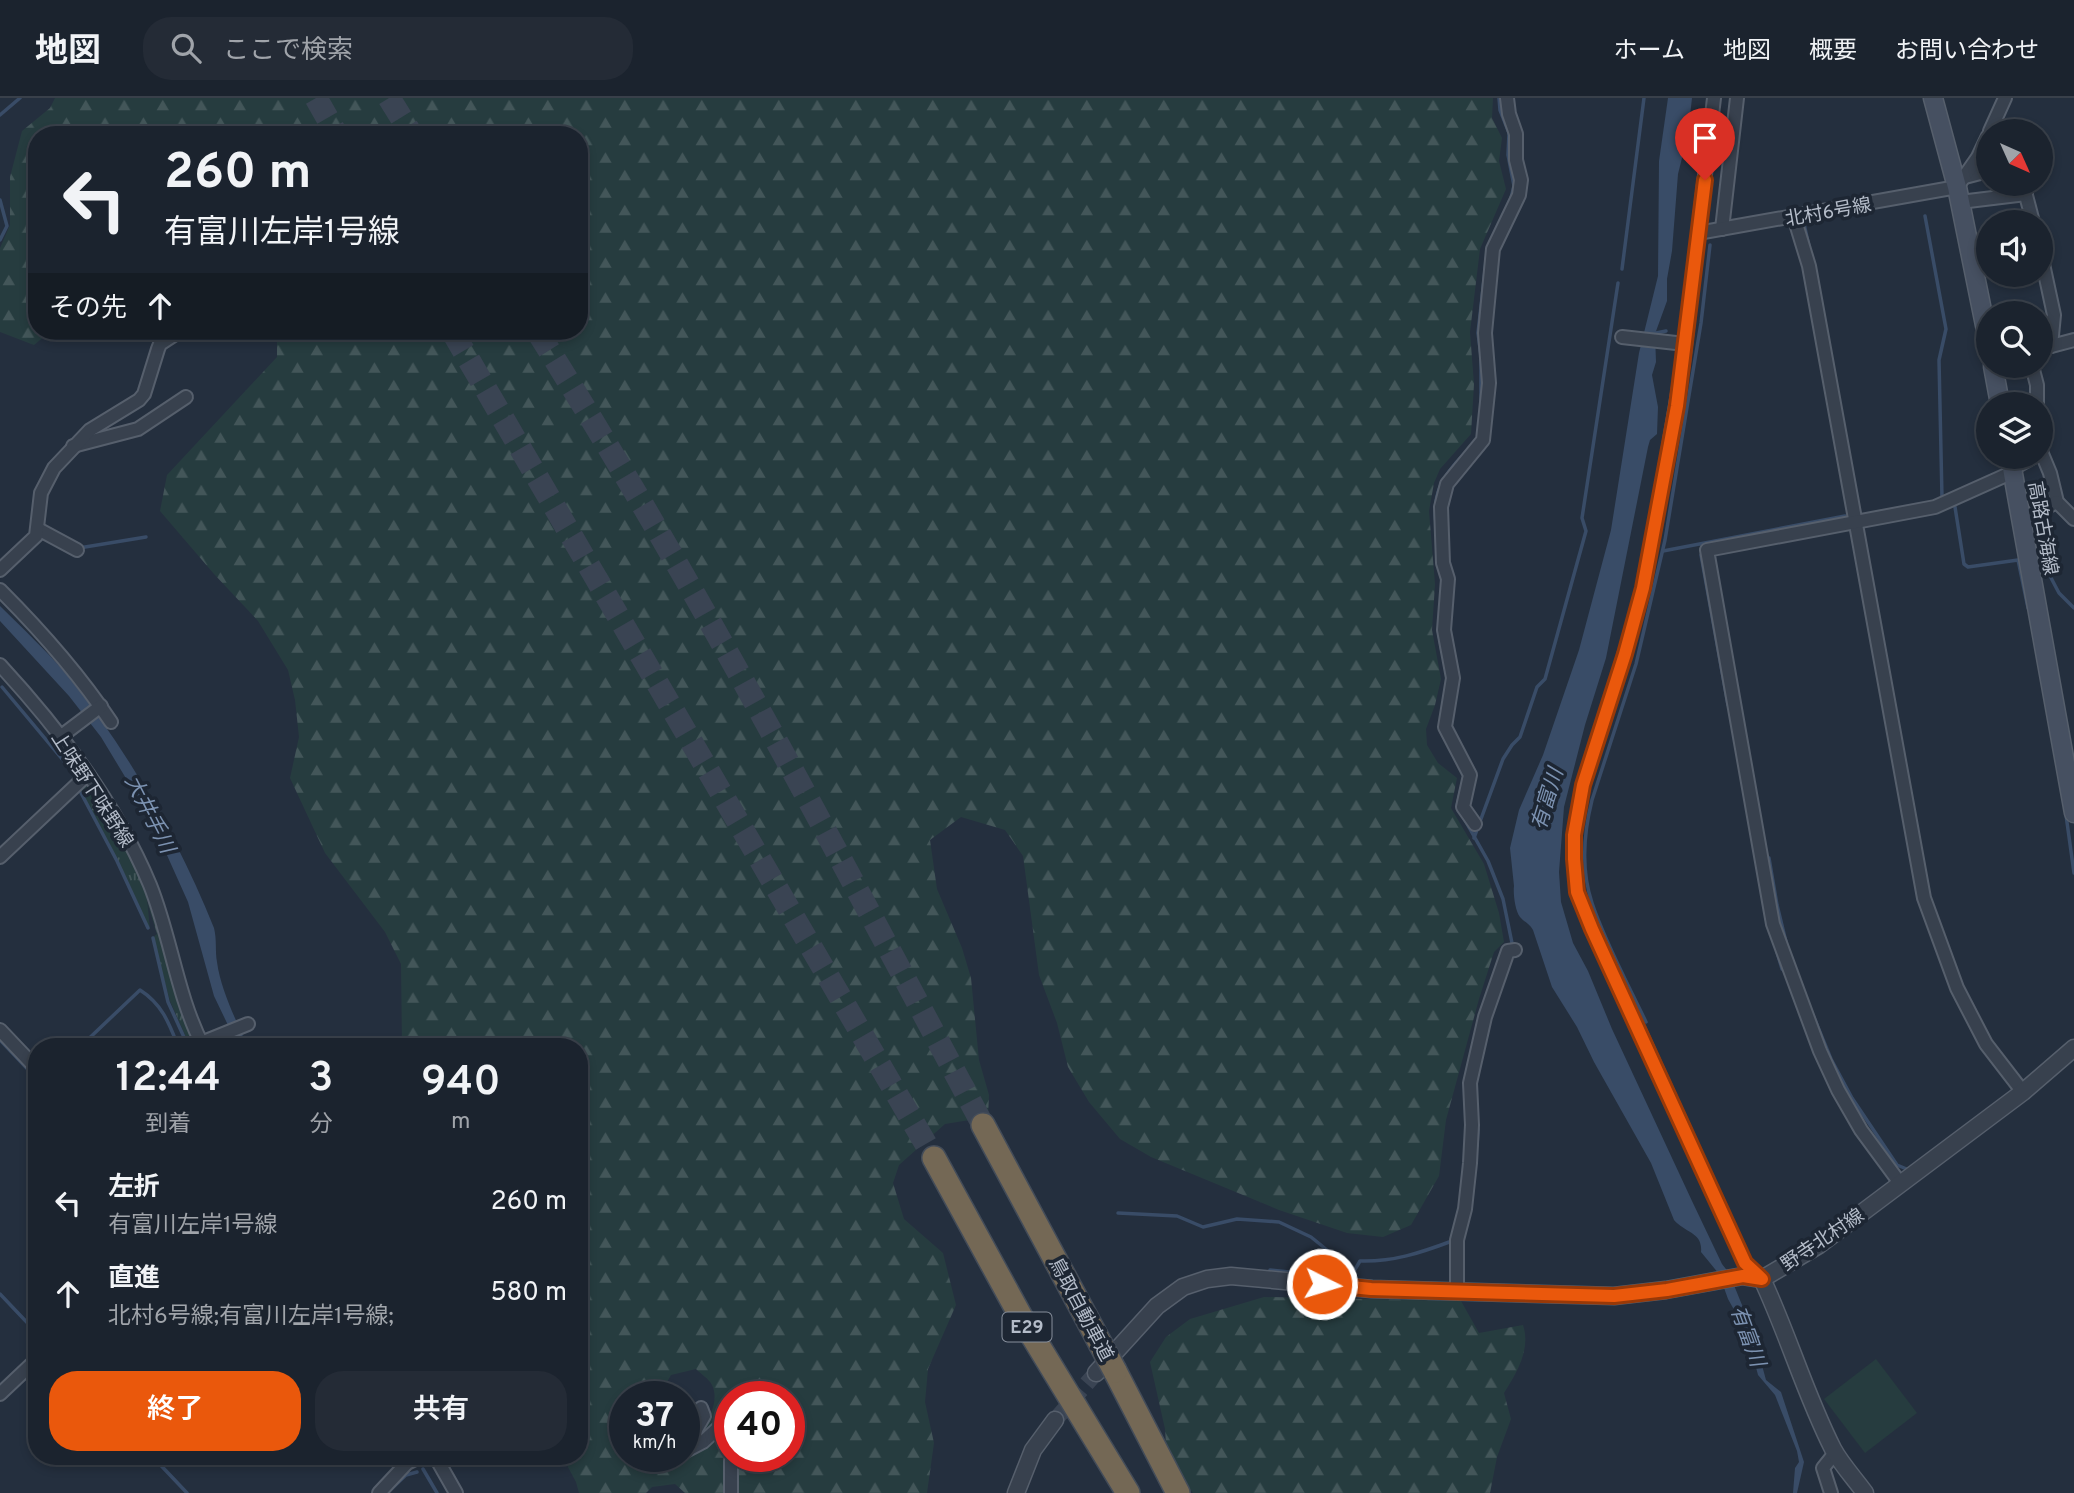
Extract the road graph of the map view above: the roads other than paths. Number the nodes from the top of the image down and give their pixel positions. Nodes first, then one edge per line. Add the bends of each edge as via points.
1 (1507, 98) edge
2 (1714, 98) edge
3 (1737, 98) edge
4 (1933, 98) edge
5 (2005, 98) edge
6 (1996, 119) edge
7 (1976, 161) edge
8 (1976, 179) edge
9 (1961, 189) junction
10 (1976, 189) edge
11 (1794, 217) junction
12 (1723, 229) junction
13 (1698, 233) junction
14 (1981, 301) edge
15 (1626, 337) dead end
16 (166, 340) edge
17 (2074, 340) edge
18 (1682, 344) junction
19 (2053, 345) edge
20 (186, 397) dead end
21 (73, 446) junction
22 (2006, 469) edge
23 (2013, 469) edge
24 (2048, 469) edge
25 (2057, 502) junction
26 (2021, 519) junction
27 (2074, 519) edge
28 (1856, 521) junction
29 (38, 529) junction
30 (77, 550) dead end
31 (0, 570) edge
32 (0, 590) edge
33 (0, 665) edge
34 (99, 708) junction
35 (111, 722) dead end
36 (64, 735) junction
37 (88, 774) junction
38 (2074, 813) edge
39 (1475, 824) dead end
40 (0, 857) edge
41 (1515, 950) dead end
42 (248, 1024) dead end
43 (0, 1030) edge
44 (203, 1038) edge
45 (216, 1038) edge
46 (2074, 1048) edge
47 (28, 1060) edge
48 (2023, 1092) junction
49 (983, 1125) tunnel mouth
50 (934, 1158) tunnel mouth
51 (1900, 1183) junction
52 (1762, 1279) junction
53 (1457, 1291) junction
54 (28, 1368) edge
55 (1106, 1372) junction
56 (0, 1394) edge
57 (701, 1408) dead end
58 (1055, 1420) tunnel mouth
59 (700, 1423) edge
60 (714, 1431) edge
61 (700, 1443) edge
62 (1835, 1452) junction
63 (400, 1465) edge
64 (441, 1465) edge
65 (731, 1472) edge
66 (1176, 1489) edge
67 (379, 1493) edge
68 (456, 1493) edge
69 (731, 1493) edge
70 (1016, 1493) edge
71 (1128, 1493) edge
72 (1831, 1493) edge
73 (1865, 1493) edge

1 - 39 street via 1521,180 1519,195 1493,249 1485,333 1489,383 1483,440 1447,484 1441,507 1448,579 1444,630 1453,678 1445,727 1470,775 1463,807
2 - 13 street
3 - 12 street
4 - 9 main road
5 - 6 street
7 - 9 street
8 - 9 street
9 - 10 street
9 - 11 street, 北村6号線
9 - 14 main road
11 - 12 street, 北村6号線
11 - 28 street via 1808,266
12 - 13 street, 北村6号線
13 - 18 street
15 - 18 street
16 - 21 street via 160,344 139,400
17 - 19 street
18 - 52 street via 1677,406 1643,588 1583,785 1574,859 1577,892 1631,1017 1745,1263
20 - 21 street via 138,429
21 - 29 street via 44,485
22 - 28 street via 1935,507
23 - 26 main road, 高路古海線
24 - 25 street
25 - 26 street
25 - 27 street
26 - 38 main road, 高路古海線
28 - 48 street via 1924,898 1957,988 1986,1044
28 - 51 street via 1707,550 1773,924 1838,1090
29 - 30 street
29 - 31 street
32 - 34 street via 37,627
33 - 36 street, 上味野下味野線
34 - 35 street
34 - 36 street
36 - 37 street, 上味野下味野線
37 - 40 street
37 - 44 street, 上味野下味野線 via 150,885 176,973
41 - 53 street via 1508,951 1501,967 1470,1083 1470,1163 1457,1240
42 - 45 street
43 - 47 street
46 - 48 street, 野寺北村線
48 - 51 street, 野寺北村線
49 - 55 highway, 鳥取自動車道 / E29, bridge via 1100,1343
50 - 71 highway, E29 via 1021,1317
51 - 52 street, 野寺北村線 via 1819,1245
52 - 53 street, 野寺北村線 via 1743,1276 1614,1296
52 - 62 street
53 - 55 street, 野寺北村線 via 1371,1289 1231,1276 1207,1279 1183,1287 1157,1306
54 - 56 street
55 - 66 highway, 鳥取自動車道 / E29
57 - 59 street via 704,1416
58 - 70 street via 1033,1450
60 - 61 street
62 - 72 street via 1824,1468
62 - 73 street
63 - 67 street
64 - 68 street
65 - 69 street

